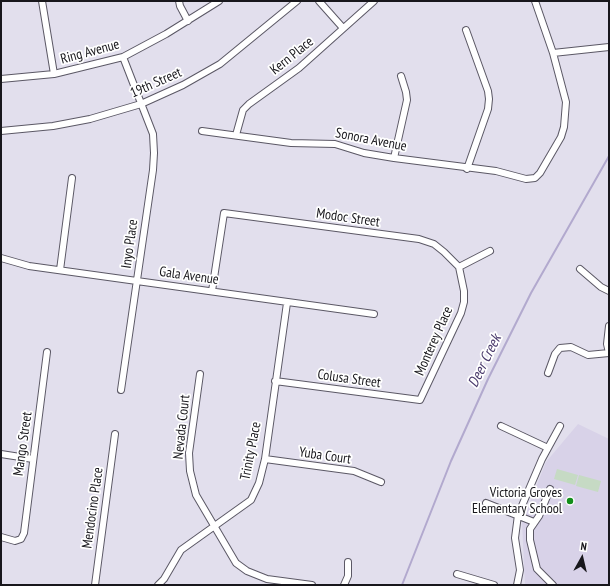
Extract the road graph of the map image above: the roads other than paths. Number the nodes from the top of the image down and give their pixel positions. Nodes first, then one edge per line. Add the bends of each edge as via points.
1 (42, 1) edge
2 (179, 1) edge
3 (219, 1) edge
4 (297, 1) edge
5 (319, 1) edge
6 (374, 1) edge
7 (535, 1) edge
8 (188, 21) junction
9 (343, 28) junction
10 (466, 30) dead end
11 (609, 47) edge
12 (553, 53) junction
13 (123, 57) junction
14 (54, 74) junction
15 (401, 76) dead end
16 (1, 79) edge
17 (141, 104) junction
18 (1, 130) edge
19 (202, 131) dead end
20 (236, 135) junction
21 (394, 158) junction
22 (467, 169) junction
23 (72, 178) dead end
24 (490, 251) dead end
25 (1, 258) edge
26 (459, 267) junction
27 (580, 269) dead end
28 (60, 270) junction
29 (137, 280) junction
30 (212, 291) junction
31 (609, 291) edge
32 (287, 303) junction
33 (374, 314) dead end
34 (609, 326) edge
35 (47, 352) dead end
36 (609, 353) edge
37 (548, 373) dead end
38 (200, 374) dead end
39 (275, 381) junction
40 (121, 390) dead end
41 (420, 400) joint
42 (501, 426) dead end
43 (560, 426) dead end
44 (115, 434) dead end
45 (548, 448) junction
46 (1, 454) edge
47 (33, 459) junction
48 (265, 459) junction
49 (380, 482) dead end
50 (550, 489) dead end
51 (486, 503) dead end
52 (518, 515) junction
53 (534, 522) junction
54 (213, 526) junction
55 (1, 537) edge
56 (348, 562) dead end
57 (457, 574) dead end
58 (95, 585) edge
59 (158, 585) edge
60 (312, 585) edge
61 (344, 585) edge
62 (494, 585) edge
63 (517, 585) edge
64 (553, 585) edge

1 - 14 street
2 - 8 street
3 - 8 street, Ring Avenue
4 - 17 street, 19th Street via 220,64 183,85
5 - 9 street
6 - 9 street, Kern Place
7 - 12 street
8 - 13 street, Ring Avenue
9 - 20 street, Kern Place via 299,68 243,110
10 - 22 street via 489,99 488,109
11 - 12 street
12 - 22 street, Sonora Avenue via 566,102 564,127 540,173 535,178 526,179 496,171
13 - 14 street, Ring Avenue
13 - 17 street, Inyo Place
14 - 16 street, Ring Avenue
15 - 21 street via 407,100
17 - 18 street, 19th Street via 90,119 53,126
17 - 29 street, Inyo Place via 153,134 154,153
19 - 20 street, Sonora Avenue
20 - 21 street, Sonora Avenue via 291,143 335,144 364,153
21 - 22 street, Sonora Avenue
23 - 28 street
24 - 26 street
25 - 28 street, Gala Avenue via 29,266
26 - 30 street, Modoc Street via 434,244 419,240 224,213
26 - 41 street, Monterey Place via 464,291 461,313
27 - 31 street
28 - 29 street, Gala Avenue
29 - 30 street, Gala Avenue
29 - 40 street, Inyo Place
30 - 32 street, Gala Avenue
32 - 33 street, Gala Avenue
32 - 39 street, Trinity Place
34 - 36 street
35 - 47 street, Mango Street
36 - 37 street via 588,355 570,348 560,348
38 - 54 street, Nevada Court via 189,463 196,495
39 - 41 street, Colusa Street
39 - 48 street, Trinity Place
42 - 45 street
43 - 45 street
44 - 58 street, Mendocino Place
45 - 52 street
46 - 47 street
47 - 55 street, Mango Street via 24,534 21,539 15,541
48 - 49 street, Yuba Court via 354,471
48 - 54 street, Trinity Place via 259,483 251,500
50 - 53 street
51 - 52 street
52 - 53 street
52 - 63 street via 515,538 520,570
53 - 64 street via 530,529 537,569
54 - 59 street, Trinity Place via 181,550
54 - 60 street, Nevada Court via 236,563 247,571 267,579
56 - 61 street via 348,576
57 - 62 street

